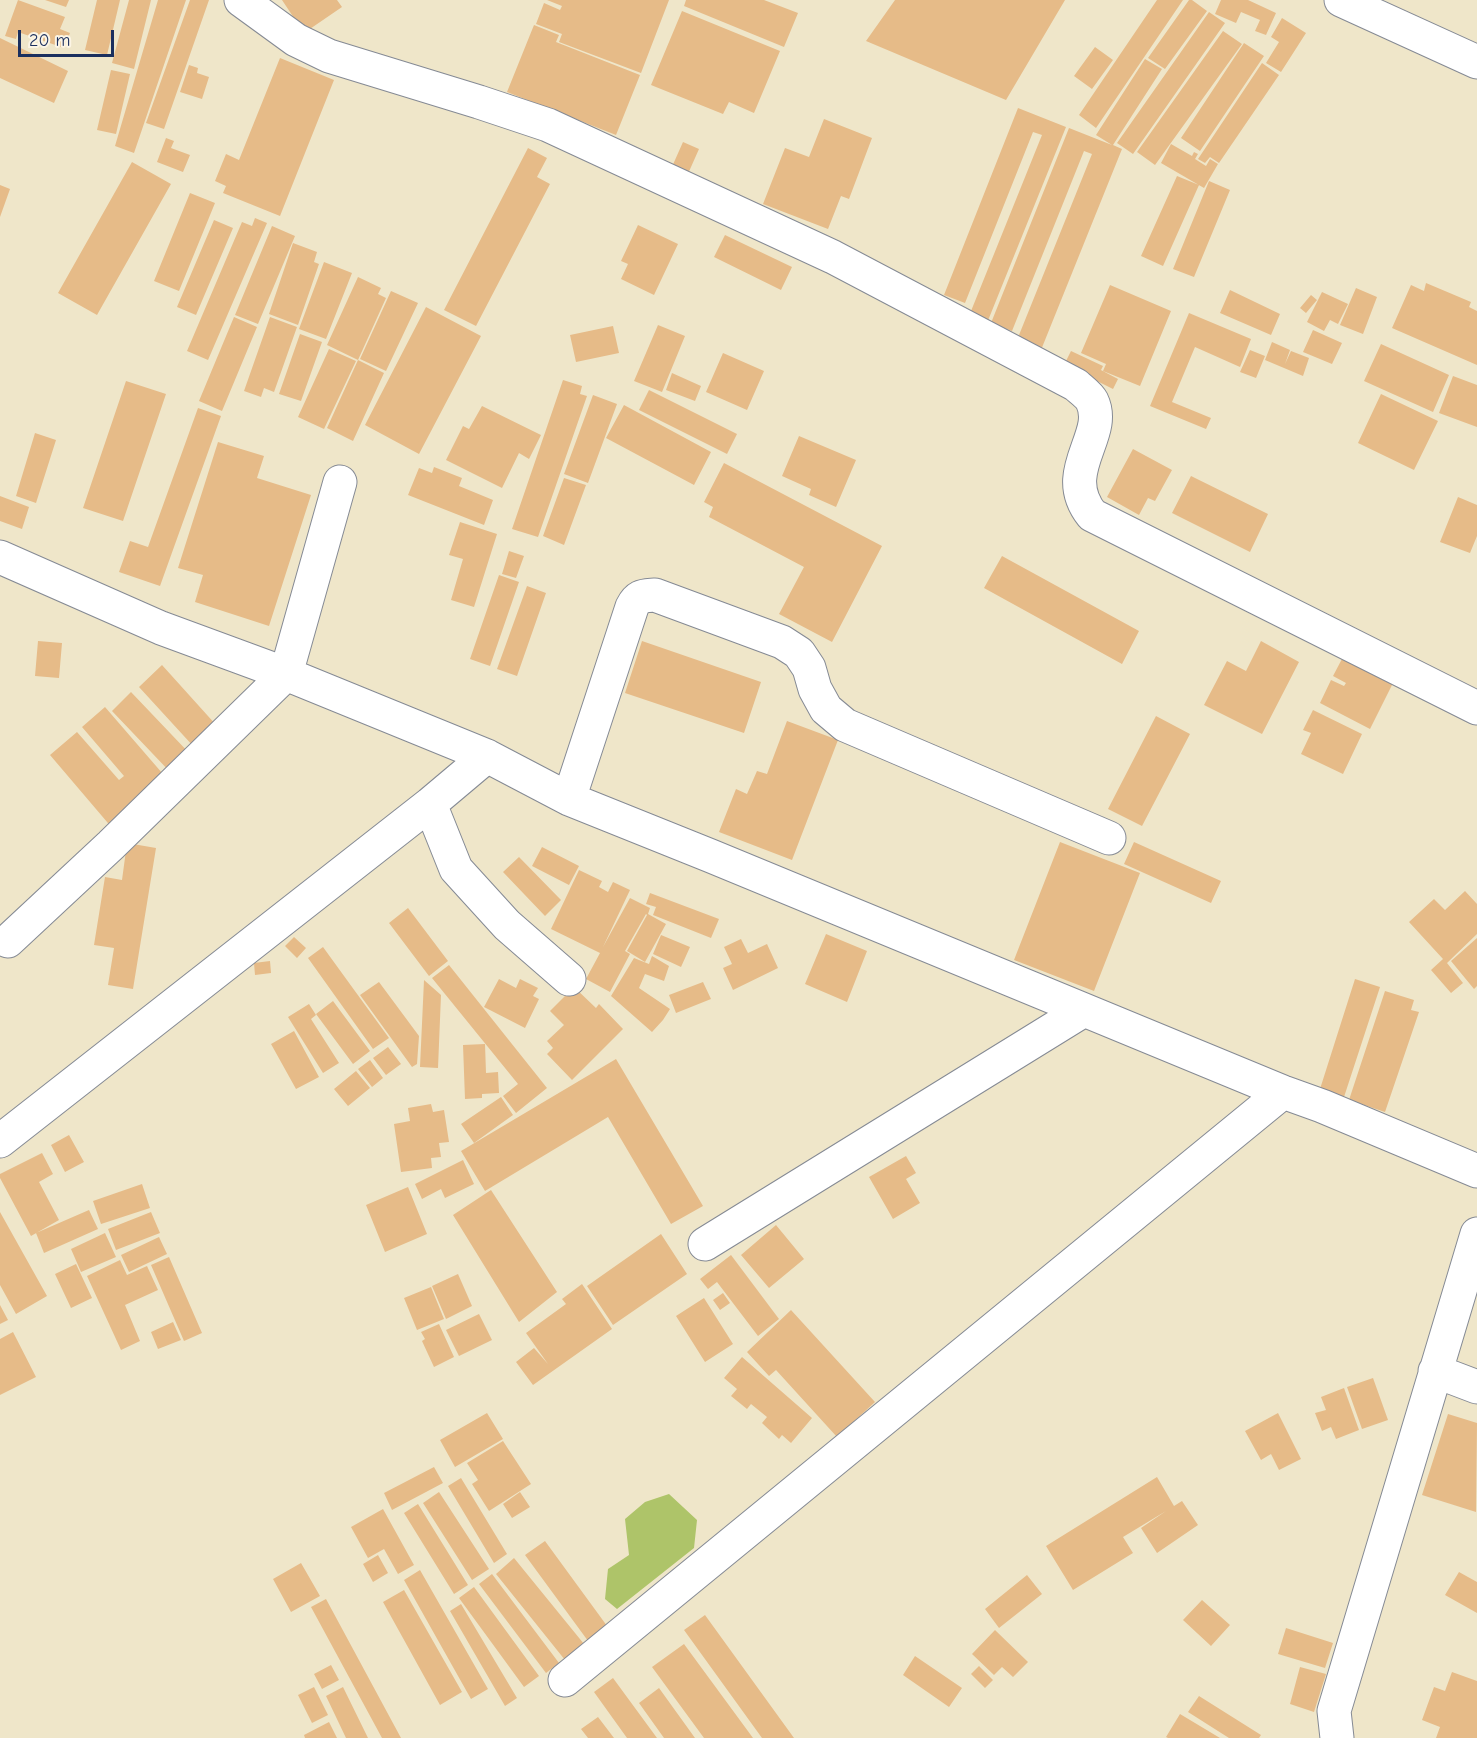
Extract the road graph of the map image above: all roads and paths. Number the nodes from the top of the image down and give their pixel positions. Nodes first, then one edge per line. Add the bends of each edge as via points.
1 (241, 0) edge
2 (1341, 0) edge
3 (1477, 63) edge
4 (340, 482) dead end
5 (0, 557) edge
6 (286, 674) junction
7 (1477, 708) edge
8 (487, 756) junction
9 (569, 799) junction
10 (430, 804) junction
11 (1109, 838) dead end
12 (8, 941) dead end
13 (568, 979) dead end
14 (1084, 1010) junction
15 (1283, 1092) junction
16 (0, 1141) edge
17 (1477, 1172) edge
18 (1477, 1234) edge
19 (705, 1244) dead end
20 (1435, 1371) junction
21 (1477, 1387) edge
22 (565, 1680) dead end
23 (1337, 1738) edge

1 - 7 street via 296,40 329,56 559,130 833,257 1076,385 1092,400 1096,419 1080,470 1079,492 1092,515
2 - 3 street
4 - 6 street
5 - 6 street via 160,628
6 - 8 street
6 - 12 street
8 - 9 street
8 - 10 street
9 - 11 street via 632,607 636,599 656,595 782,642 799,653 826,709 845,725
9 - 14 street
10 - 13 street via 456,869 507,925
10 - 16 street
14 - 15 street
14 - 19 street
15 - 17 street
15 - 22 street
18 - 20 street
20 - 21 street
20 - 23 street via 1334,1711

